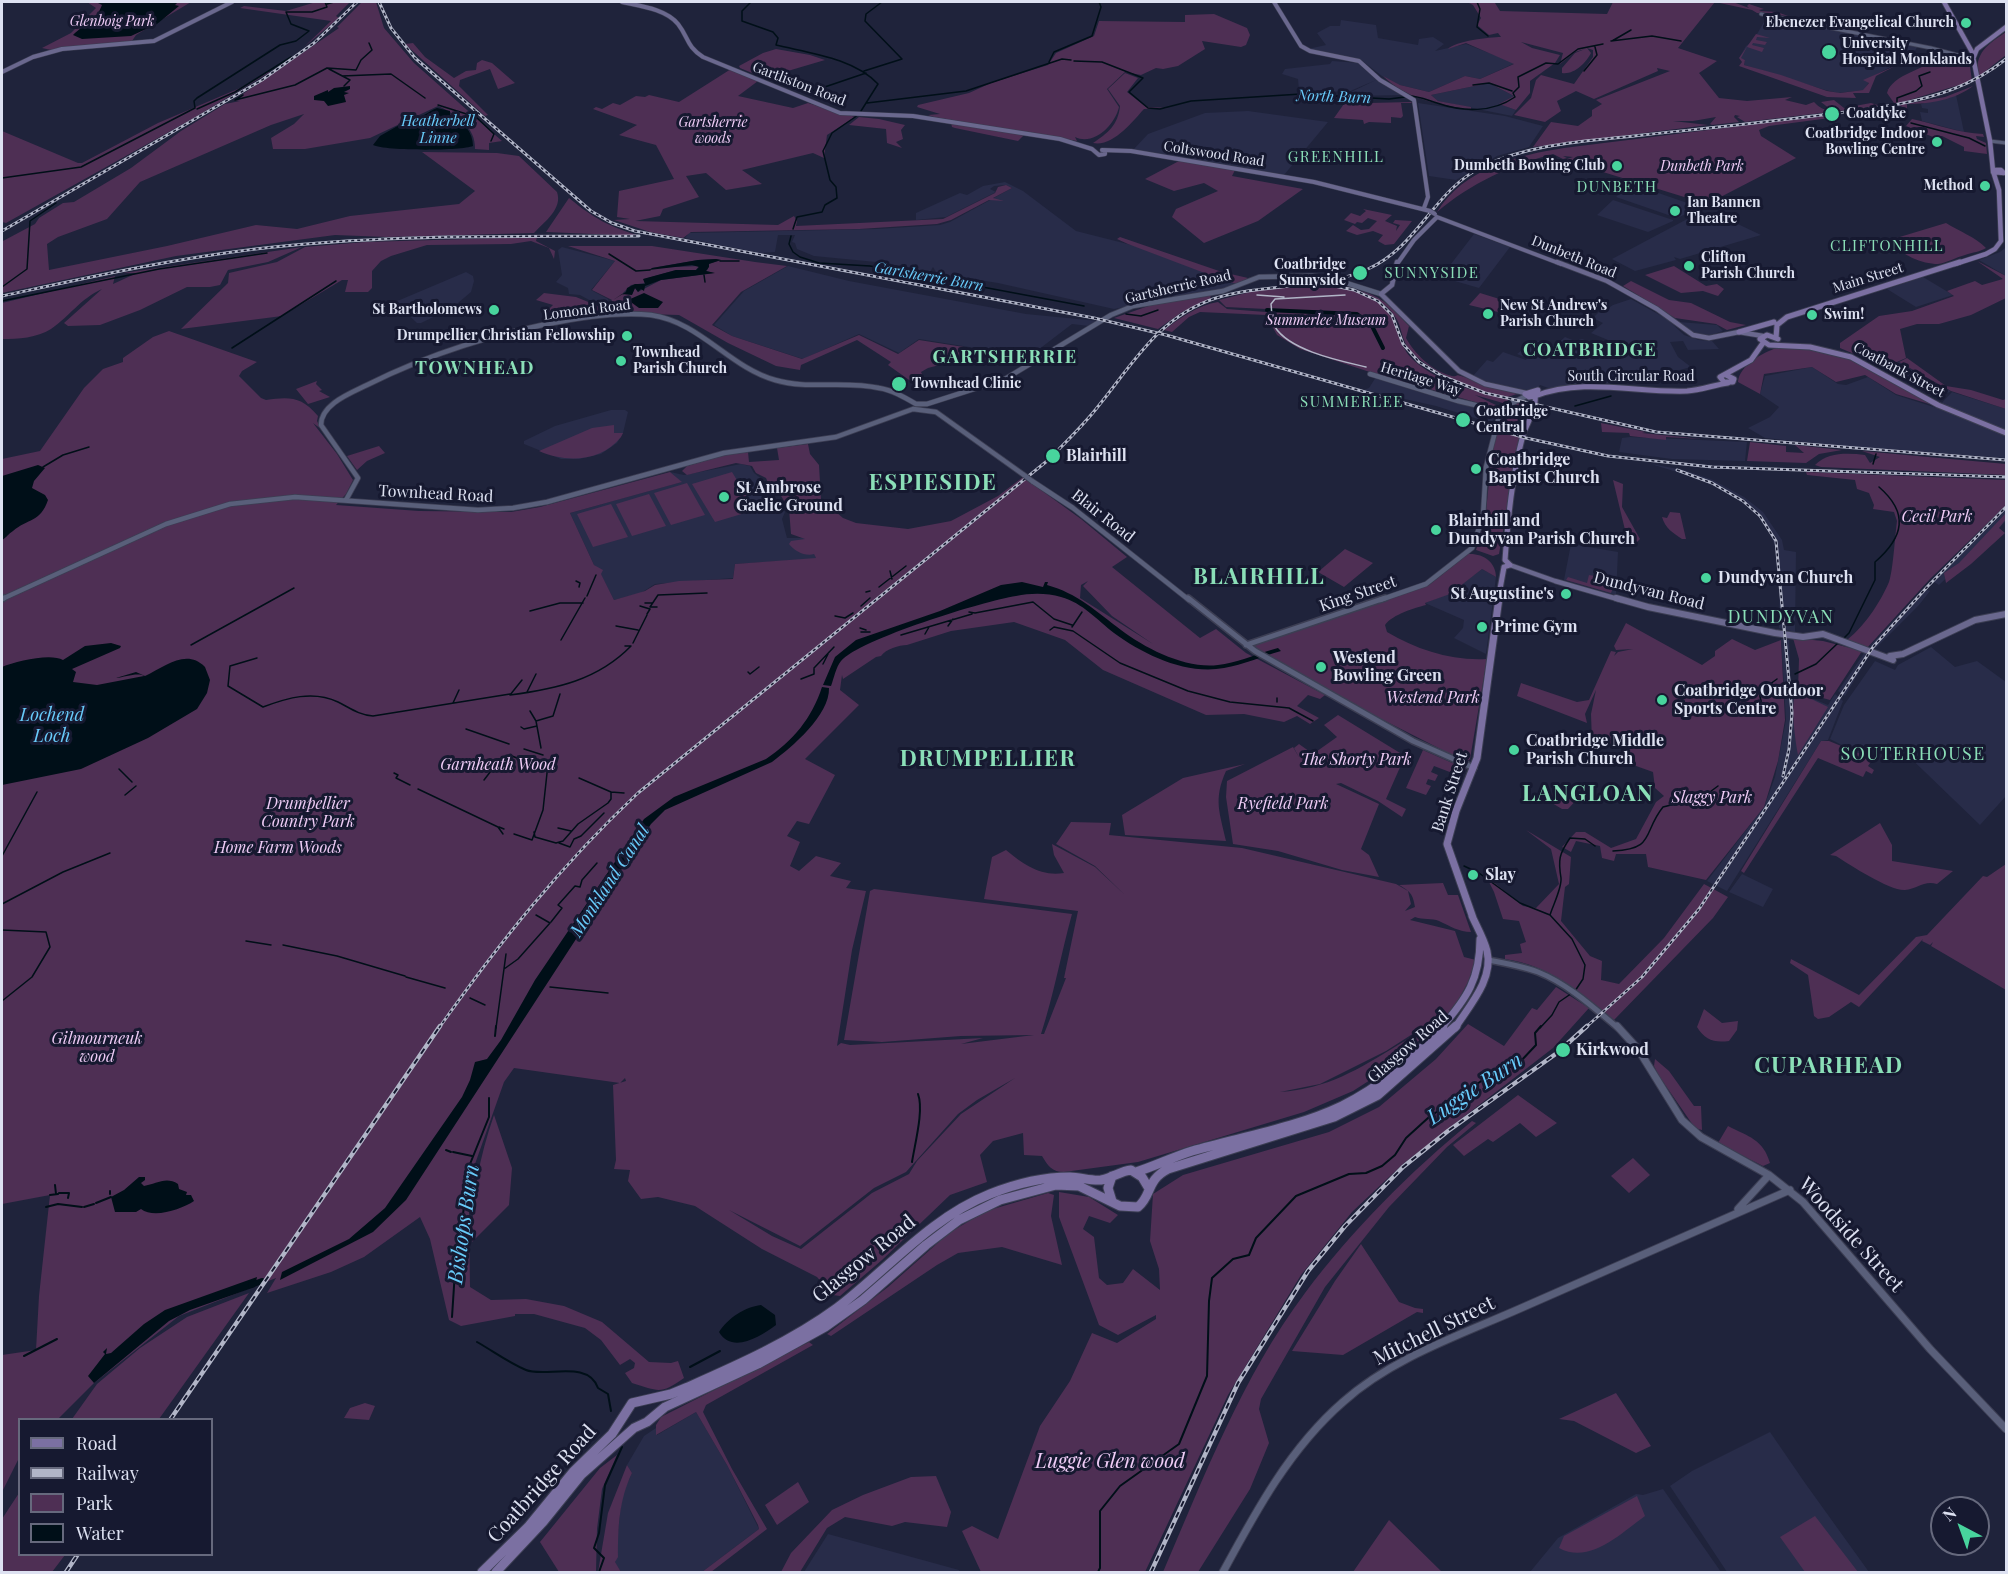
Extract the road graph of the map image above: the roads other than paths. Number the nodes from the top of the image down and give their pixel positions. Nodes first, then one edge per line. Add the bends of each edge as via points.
1 (232, 2) edge
2 (622, 2) edge
3 (1274, 2) edge
4 (1944, 2) edge
5 (1761, 14) dead end
6 (2007, 27) edge
7 (1970, 46) junction
8 (1977, 49) junction
9 (1973, 59) junction
10 (2, 72) edge
11 (1031, 134) joint
12 (2007, 143) edge
13 (1990, 144) junction
14 (2000, 172) edge
15 (1424, 208) junction
16 (1434, 214) junction
17 (1325, 278) joint
18 (1252, 279) joint
19 (1381, 294) junction
20 (1822, 305) junction
21 (1774, 322) junction
22 (1741, 333) junction
23 (1753, 336) junction
24 (1763, 339) junction
25 (1776, 342) junction
26 (1758, 352) junction
27 (1738, 369) junction
28 (1370, 375) dead end
29 (1726, 375) junction
30 (1720, 379) junction
31 (1734, 379) junction
32 (1728, 383) junction
33 (1710, 386) junction
34 (1530, 395) junction
35 (916, 404) junction
36 (928, 407) junction
37 (1504, 407) junction
38 (913, 409) junction
39 (327, 410) joint
40 (2007, 427) edge
41 (2007, 432) edge
42 (346, 500) junction
43 (1506, 564) junction
44 (2, 599) edge
45 (2007, 614) edge
46 (1246, 645) junction
47 (1474, 768) junction
48 (1485, 959) junction
49 (1136, 1172) junction
50 (1769, 1175) junction
51 (1112, 1176) junction
52 (1148, 1187) junction
53 (1790, 1190) junction
54 (1112, 1201) junction
55 (1735, 1212) junction
56 (891, 1267) junction
57 (815, 1328) junction
58 (646, 1401) junction
59 (652, 1415) junction
60 (625, 1417) junction
61 (634, 1428) junction
62 (2007, 1429) edge
63 (483, 1572) edge
64 (496, 1572) edge
65 (1223, 1572) edge

1 - 10 main road via 154,40 71,47 44,53
2 - 11 main road, Gartliston Road via 673,19 688,48 703,57 828,109 862,116 922,117
3 - 15 main road via 1299,45 1310,51 1359,60 1380,80 1411,97 1428,197
4 - 7 main road, Main Street
5 - 9 street
6 - 8 main road
7 - 8 main road
7 - 9 main road, Main Street
8 - 9 main road
9 - 13 main road, Main Street
11 - 15 main road, Coltswood Road via 1060,139 1101,155 1105,151 1131,151 1298,179
12 - 13 street
13 - 14 main road, Main Street via 1993,163
14 - 20 main road, Main Street via 2002,238 1992,251
15 - 16 main road, Coltswood Road
16 - 19 main road via 1397,263 1394,282
16 - 22 main road, Dunbeth Road via 1606,281 1693,336
17 - 18 street, Gartsherrie Road
17 - 19 street, Gartsherrie Road, bridge
18 - 36 street, Gartsherrie Road via 1211,293 1123,310 1005,379
19 - 34 main road via 1459,371 1485,384
20 - 21 main road, Main Street
20 - 25 main road, Main Street via 1784,319 1777,325
21 - 22 main road, Main Street
21 - 24 main road
22 - 23 main road
22 - 24 main road
23 - 24 main road
23 - 26 main road
24 - 25 main road
24 - 25 main road
24 - 26 main road
25 - 26 main road
25 - 40 main road, Coatbank Street via 1826,347 1854,355 1939,402
25 - 41 main road, Coatbank Street via 1851,357 1938,405
26 - 27 main road
27 - 29 main road
27 - 31 main road
28 - 37 street, Heritage Way via 1464,403
29 - 30 main road, South Circular Road
29 - 31 main road
30 - 32 main road
30 - 33 main road, South Circular Road
31 - 32 main road
32 - 33 main road, South Circular Road
33 - 34 main road, South Circular Road via 1689,391 1601,388
34 - 37 street
34 - 43 main road, Bank Street via 1536,402 1518,461
35 - 36 street, Blair Road
35 - 38 street
35 - 39 street, Lomond Road via 868,384 776,381 748,369 682,323 657,316 625,314 549,324 476,341 380,378
36 - 38 street, Blair Road via 919,412
36 - 46 street, Blair Road, bridge via 1080,514
37 - 46 street, King Street via 1486,467 1483,517 1470,550 1426,584
38 - 42 street, Townhead Road via 836,437 724,453 526,506 478,510
39 - 42 street via 321,425 358,478
42 - 44 street, Townhead Road via 269,498 202,511
43 - 45 main road, Dundyvan Road via 1648,607 1775,633 1811,637 1823,634 1889,657 1975,620
43 - 47 main road, Bank Street
46 - 47 street, Blair Road via 1413,741
47 - 48 main road, Bank Street via 1455,812 1447,844 1485,942
48 - 49 main road, Glasgow Road via 1451,1020 1370,1090 1332,1109 1175,1156
48 - 50 street, Woodside Street via 1541,974 1599,1011 1630,1039 1676,1112 1692,1129
48 - 52 main road, Glasgow Road via 1481,988 1454,1030 1378,1095 1334,1117 1171,1167 1160,1172
49 - 51 main road, Glasgow Road via 1119,1171
49 - 52 main road
50 - 53 street, Woodside Street
50 - 55 street, Mitchell Street
51 - 54 main road via 1107,1184
51 - 56 main road, Glasgow Road via 1101,1180 1042,1180 1000,1190 958,1209 914,1241
52 - 54 main road, Glasgow Road via 1148,1196 1133,1208 1122,1208
53 - 55 street, Mitchell Street
53 - 62 street, Woodside Street via 1930,1349
54 - 56 main road, Glasgow Road via 1078,1186 1006,1197 952,1224
55 - 65 street, Mitchell Street via 1411,1357 1367,1383 1329,1414 1297,1449
56 - 57 main road, Glasgow Road via 847,1312
57 - 58 main road, Glasgow Road via 671,1394
57 - 59 main road, Glasgow Road
58 - 59 main road via 652,1407
58 - 60 main road, Coatbridge Road via 632,1403
59 - 61 main road, Coatbridge Road via 644,1425
60 - 61 main road
60 - 63 main road, Coatbridge Road via 515,1542
61 - 64 main road, Coatbridge Road via 581,1475

